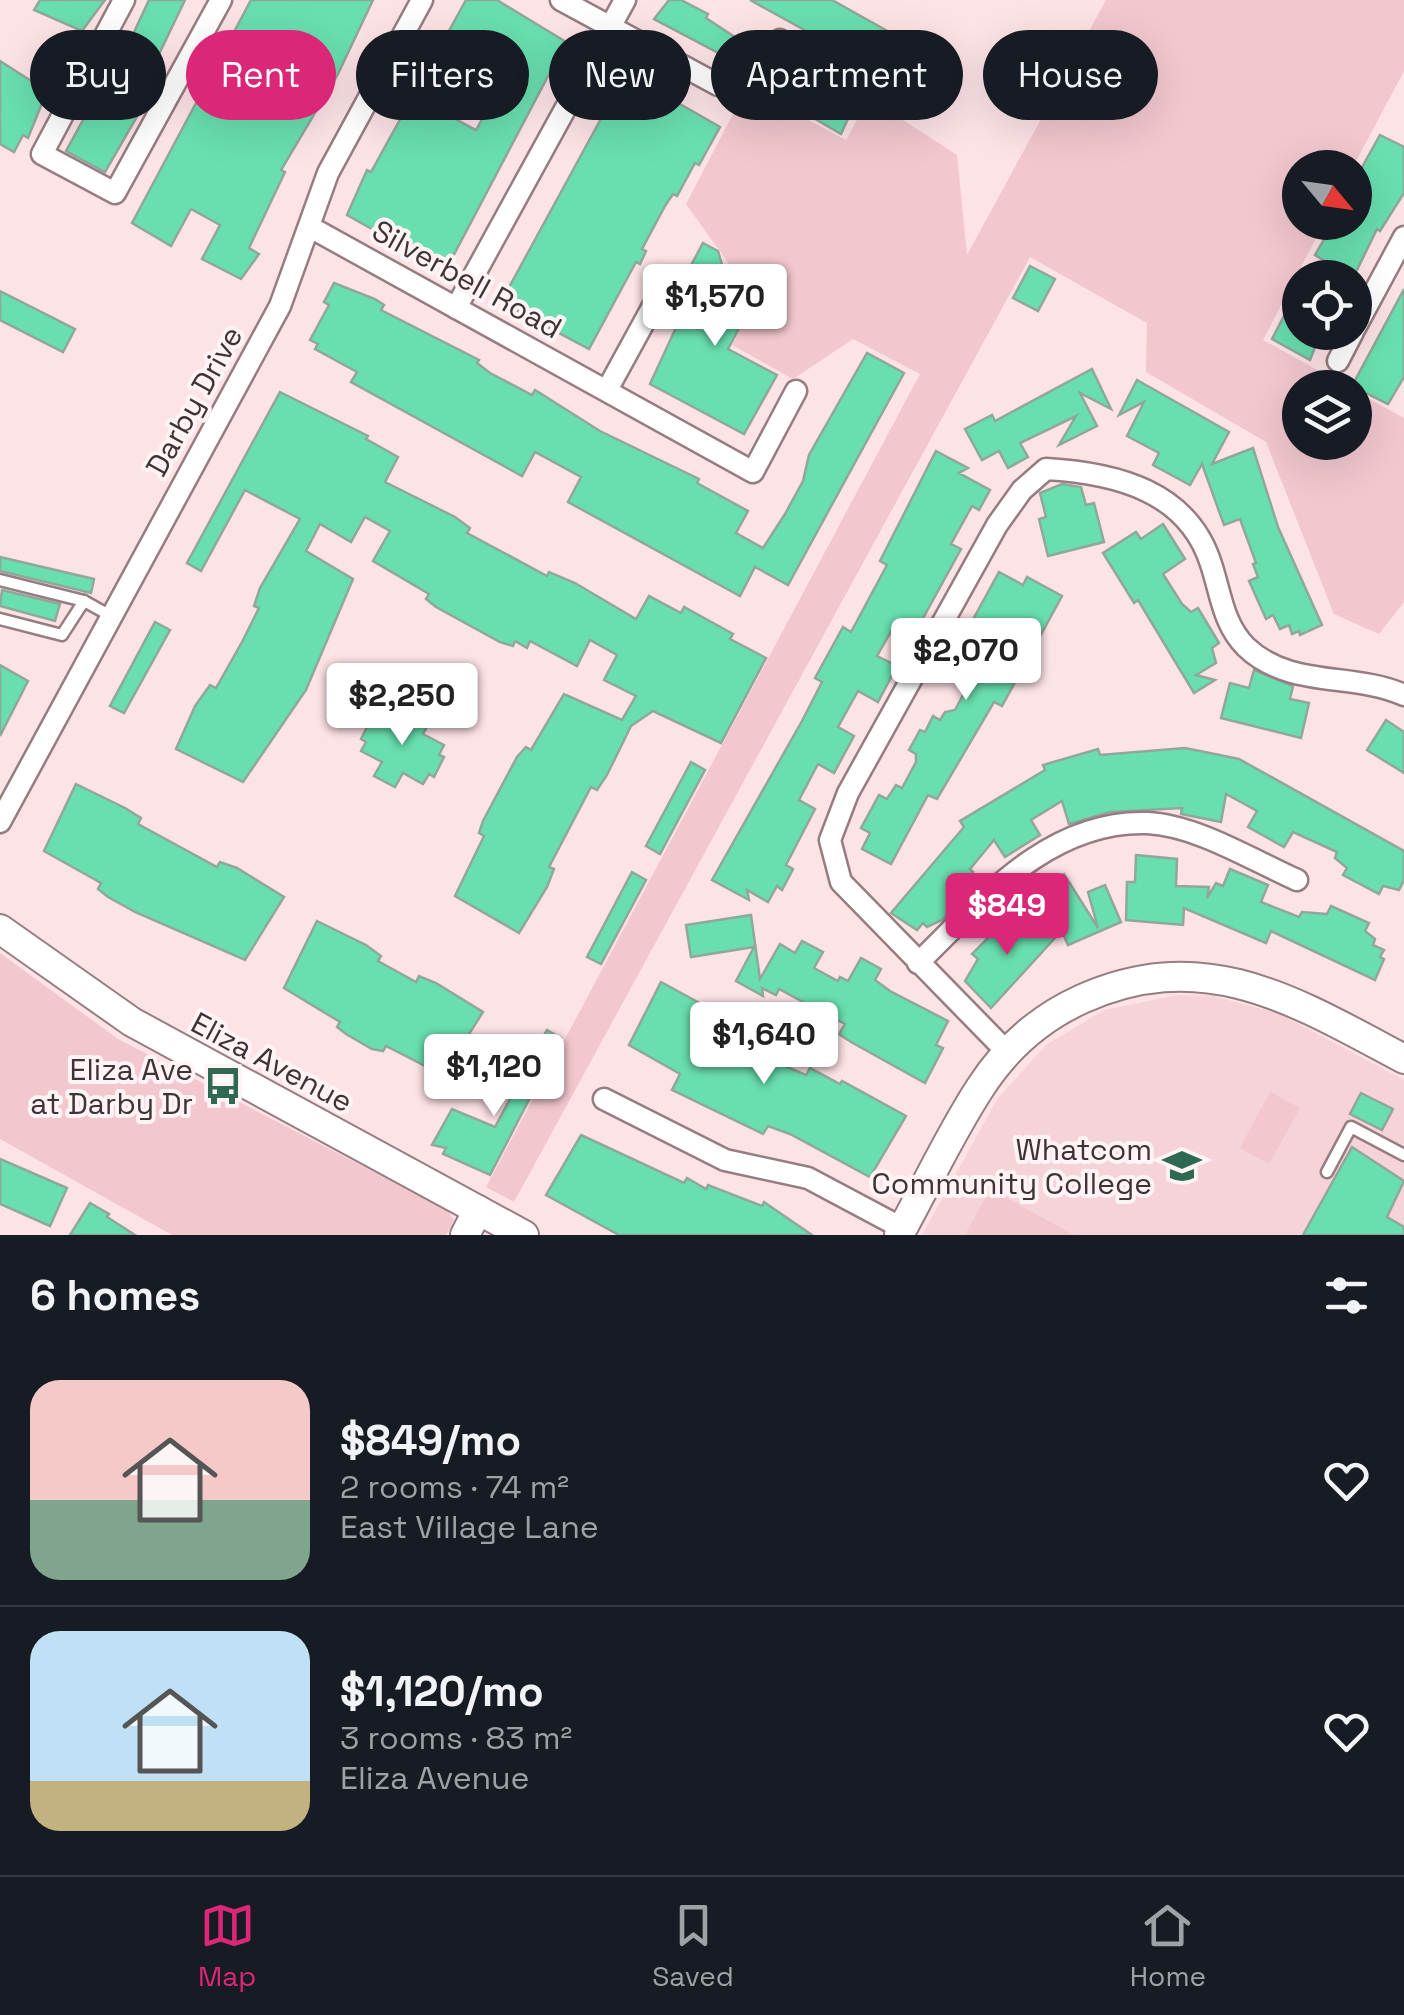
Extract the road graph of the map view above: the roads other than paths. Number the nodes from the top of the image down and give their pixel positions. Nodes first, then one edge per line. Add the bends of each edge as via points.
1 (124, 0) edge
2 (221, 0) edge
3 (422, 0) edge
4 (560, 0) edge
5 (625, 0) edge
6 (610, 28) junction
7 (711, 81) edge
8 (310, 226) junction
9 (1404, 238) edge
10 (666, 284) dead end
11 (1372, 297) edge
12 (456, 308) junction
13 (1344, 350) edge
14 (1338, 361) dead end
15 (607, 390) junction
16 (796, 390) dead end
17 (0, 580) edge
18 (84, 601) junction
19 (111, 616) junction
20 (0, 620) edge
21 (1404, 695) edge
22 (0, 822) edge
23 (1297, 880) dead end
24 (0, 929) edge
25 (918, 962) junction
26 (1007, 1052) junction
27 (1404, 1058) edge
28 (604, 1099) dead end
29 (1404, 1155) edge
30 (1327, 1172) dead end
31 (478, 1210) junction
32 (900, 1232) edge
33 (465, 1235) edge
34 (524, 1235) edge

1 - 2 street via 42,154 114,194
3 - 8 street, Darby Drive via 328,173
4 - 6 street
5 - 6 street
6 - 7 street
6 - 12 street
8 - 12 street, Silverbell Road
8 - 19 street, Darby Drive via 280,306
9 - 11 street
10 - 15 street
12 - 15 street, Silverbell Road
13 - 14 street
15 - 16 street, Silverbell Road via 753,472
17 - 18 lane
18 - 19 lane
18 - 20 lane via 62,634
19 - 22 street, Darby Drive
21 - 25 street via 1281,671 1246,647 1224,615 1199,531 1168,501 1096,472 1046,469 997,525 848,794 830,840 842,882
23 - 25 street via 1148,823 1094,829 1045,849 1005,878
24 - 31 street, Eliza Avenue via 132,1022
25 - 26 street
26 - 27 street via 1070,1004 1135,978 1177,974 1271,992
26 - 32 street
28 - 32 street via 725,1160 808,1178
29 - 30 lane via 1351,1127
31 - 33 street
31 - 34 street, Eliza Avenue

